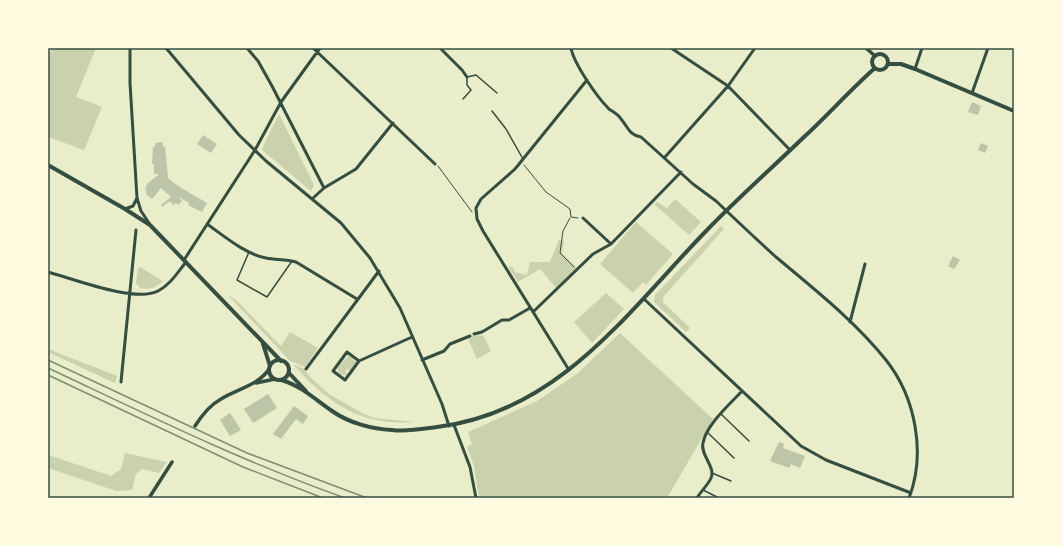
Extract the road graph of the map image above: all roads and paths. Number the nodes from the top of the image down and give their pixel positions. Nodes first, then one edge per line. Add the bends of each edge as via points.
1 (130, 48) edge
2 (166, 48) edge
3 (247, 48) edge
4 (313, 48) edge
5 (320, 48) edge
6 (440, 48) edge
7 (571, 48) edge
8 (671, 48) edge
9 (755, 48) edge
10 (866, 48) edge
11 (922, 48) edge
12 (988, 48) edge
13 (317, 52) junction
14 (875, 56) junction
15 (888, 64) junction
16 (875, 68) junction
17 (915, 69) junction
18 (467, 77) junction
19 (588, 80) junction
20 (728, 86) junction
21 (497, 93) dead end
22 (972, 93) junction
23 (463, 99) dead end
24 (281, 102) junction
25 (492, 111) dead end
26 (1014, 111) edge
27 (393, 123) junction
28 (255, 150) junction
29 (790, 150) junction
30 (665, 157) junction
31 (522, 160) junction
32 (435, 164) joint
33 (48, 165) edge
34 (682, 172) junction
35 (324, 188) junction
36 (137, 198) junction
37 (312, 199) junction
38 (125, 209) junction
39 (726, 211) junction
40 (570, 217) junction
41 (583, 218) joint
42 (477, 219) junction
43 (207, 224) junction
44 (150, 225) junction
45 (136, 230) dead end
46 (611, 244) junction
47 (250, 252) junction
48 (185, 261) junction
49 (292, 261) junction
50 (865, 264) dead end
51 (578, 270) junction
52 (379, 271) junction
53 (48, 272) edge
54 (130, 295) junction
55 (644, 298) junction
56 (357, 299) junction
57 (530, 308) junction
58 (533, 312) junction
59 (850, 322) junction
60 (474, 334) dead end
61 (470, 336) dead end
62 (412, 337) junction
63 (263, 344) junction
64 (280, 360) junction
65 (422, 360) junction
66 (359, 361) junction
67 (270, 367) junction
68 (306, 369) dead end
69 (569, 370) junction
70 (289, 373) junction
71 (275, 380) junction
72 (281, 380) junction
73 (122, 382) dead end
74 (253, 384) junction
75 (742, 391) junction
76 (307, 392) junction
77 (721, 414) junction
78 (195, 426) dead end
79 (451, 426) junction
80 (708, 432) junction
81 (749, 441) dead end
82 (734, 458) dead end
83 (172, 462) dead end
84 (712, 473) junction
85 (731, 481) dead end
86 (702, 490) junction
87 (911, 493) junction
88 (149, 498) edge
89 (476, 498) edge
90 (697, 498) edge
91 (719, 498) edge
92 (909, 498) edge

1 - 36 street
2 - 28 street
3 - 24 street via 258,61
4 - 13 street
5 - 13 street
6 - 18 street
7 - 19 street via 573,58
8 - 20 street
9 - 20 street
10 - 14 street
11 - 17 street
12 - 22 street
13 - 24 street
13 - 27 street
14 - 15 main road via 883,55 887,58
14 - 16 main road via 872,61
15 - 16 main road via 883,70
15 - 17 main road via 901,64
16 - 29 main road
17 - 22 main road
18 - 21 lane via 476,75
18 - 23 lane via 467,85 471,90
19 - 30 street via 601,99 622,119 628,130 641,137
19 - 31 street
20 - 29 street
20 - 30 street
22 - 26 main road
24 - 28 street
24 - 35 street
25 - 31 lane via 506,129
27 - 32 street
27 - 35 street via 356,169
28 - 37 street
28 - 43 street
29 - 39 main road
30 - 34 street
31 - 40 path via 546,192 570,209
31 - 42 street via 508,176 481,198 476,208
32 - 42 path
33 - 38 main road
34 - 39 street
34 - 46 street
35 - 37 street
36 - 38 street via 133,206
36 - 44 street via 141,211
37 - 52 street via 341,223
38 - 44 main road
39 - 55 main road
39 - 59 street
40 - 41 path
40 - 51 path via 564,231 560,253
41 - 46 street
42 - 57 street
43 - 47 street
43 - 48 street
44 - 48 main road
45 - 54 street
46 - 51 street via 599,250
47 - 49 street via 266,258
47 - 49 lane via 237,280 267,297
48 - 54 street via 166,286 157,292
48 - 63 main road
49 - 56 street
50 - 59 street
51 - 58 street
52 - 56 street
52 - 62 street via 400,308
53 - 54 street
54 - 73 street
55 - 69 main road via 590,353
55 - 75 street
56 - 68 street
57 - 58 street
57 - 60 street via 509,320 502,320
58 - 69 street
59 - 87 street via 887,361 910,407 917,445 917,465
61 - 65 street
62 - 65 street
62 - 66 street
63 - 64 main road
63 - 67 main road
64 - 67 main road via 275,361
64 - 70 main road via 287,365
65 - 79 street
66 - 66 street via 347,352 334,371 345,380
67 - 71 main road
67 - 74 street via 264,376
69 - 79 main road via 549,385 515,404 481,418
70 - 72 main road
70 - 76 main road
71 - 72 main road
71 - 74 street
72 - 76 main road
74 - 78 street via 220,400 206,411
75 - 77 street
75 - 87 street via 792,439 815,455
76 - 79 main road via 344,418 376,428 404,431
77 - 80 street
77 - 81 lane
79 - 89 street via 470,467
80 - 82 lane
80 - 84 street via 702,449
83 - 88 street
84 - 85 lane
84 - 86 street
86 - 90 street
86 - 91 lane
87 - 92 street

